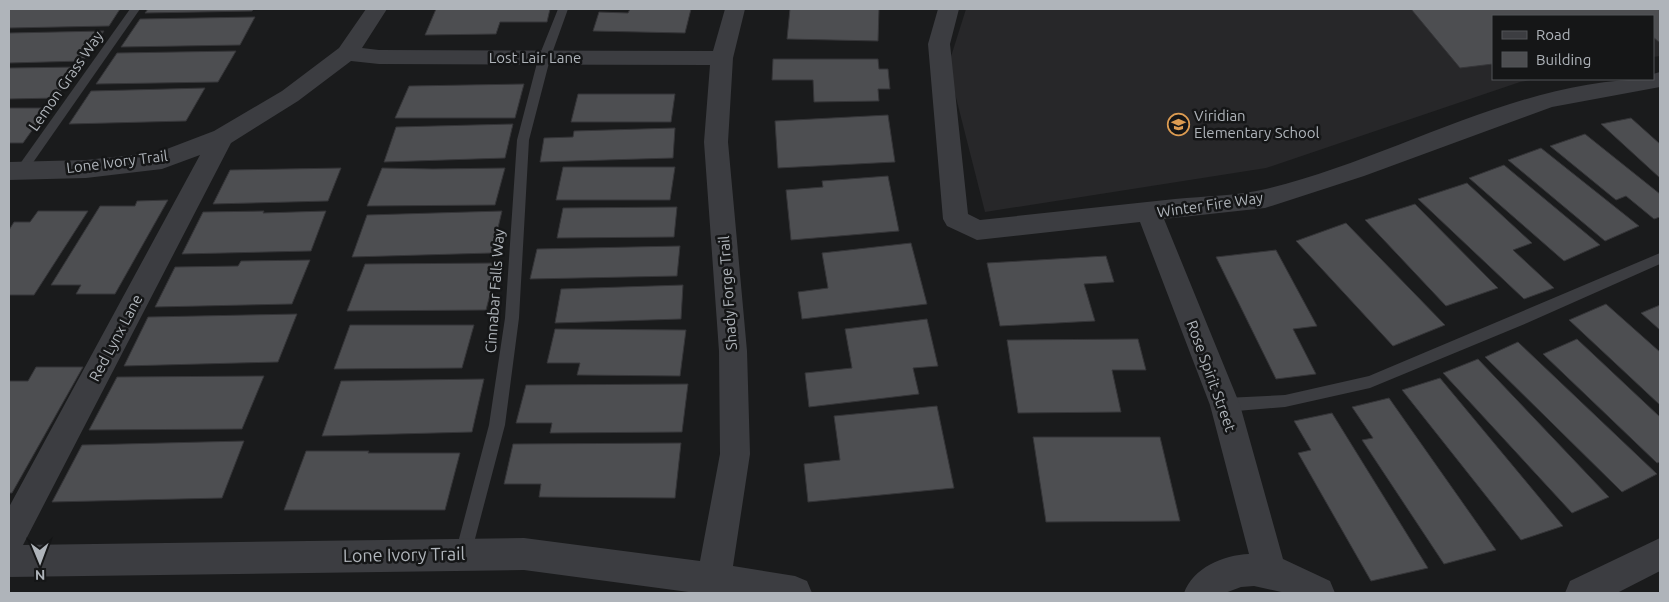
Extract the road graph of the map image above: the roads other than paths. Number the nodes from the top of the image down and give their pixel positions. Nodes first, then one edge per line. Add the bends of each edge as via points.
1 (135, 9) edge
2 (376, 9) edge
3 (562, 9) edge
4 (735, 9) edge
5 (948, 9) edge
6 (347, 53) junction
7 (722, 58) junction
8 (544, 59) junction
9 (1660, 80) edge
10 (222, 137) junction
11 (15, 171) edge
12 (1149, 213) junction
13 (1660, 258) edge
14 (1225, 405) junction
15 (9, 539) edge
16 (463, 554) junction
17 (1660, 554) edge
18 (9, 561) edge
19 (1270, 571) junction
20 (714, 579) junction
21 (796, 593) edge
22 (1201, 593) edge
23 (1318, 593) edge
24 (1582, 593) edge

1 - 11 lane, Lemon Grass Way
2 - 6 street, Lone Ivory Trail
3 - 8 lane, Cinnabar Falls Way
4 - 7 street, Shady Forge Trail
5 - 12 street, Winter Fire Way via 939,44 956,219 977,230
6 - 8 street, Lost Lair Lane
6 - 10 street, Lone Ivory Trail via 290,96
7 - 8 street, Lost Lair Lane
7 - 20 street, Shady Forge Trail via 716,142 733,351 735,454
8 - 16 lane, Cinnabar Falls Way via 523,140 512,318 497,425
9 - 12 street, Winter Fire Way via 1549,100 1265,199
10 - 11 street, Lone Ivory Trail via 162,160 86,169
10 - 15 street, Red Lynx Lane
12 - 14 street, Rose Spirit Street
13 - 14 lane via 1370,382 1285,402
14 - 19 street, Rose Spirit Street
16 - 18 street, Lone Ivory Trail
16 - 20 street, Lone Ivory Trail via 524,554
17 - 24 street
19 - 22 street via 1240,571 1215,580
19 - 23 street via 1303,583
20 - 21 street, Lone Ivory Trail

